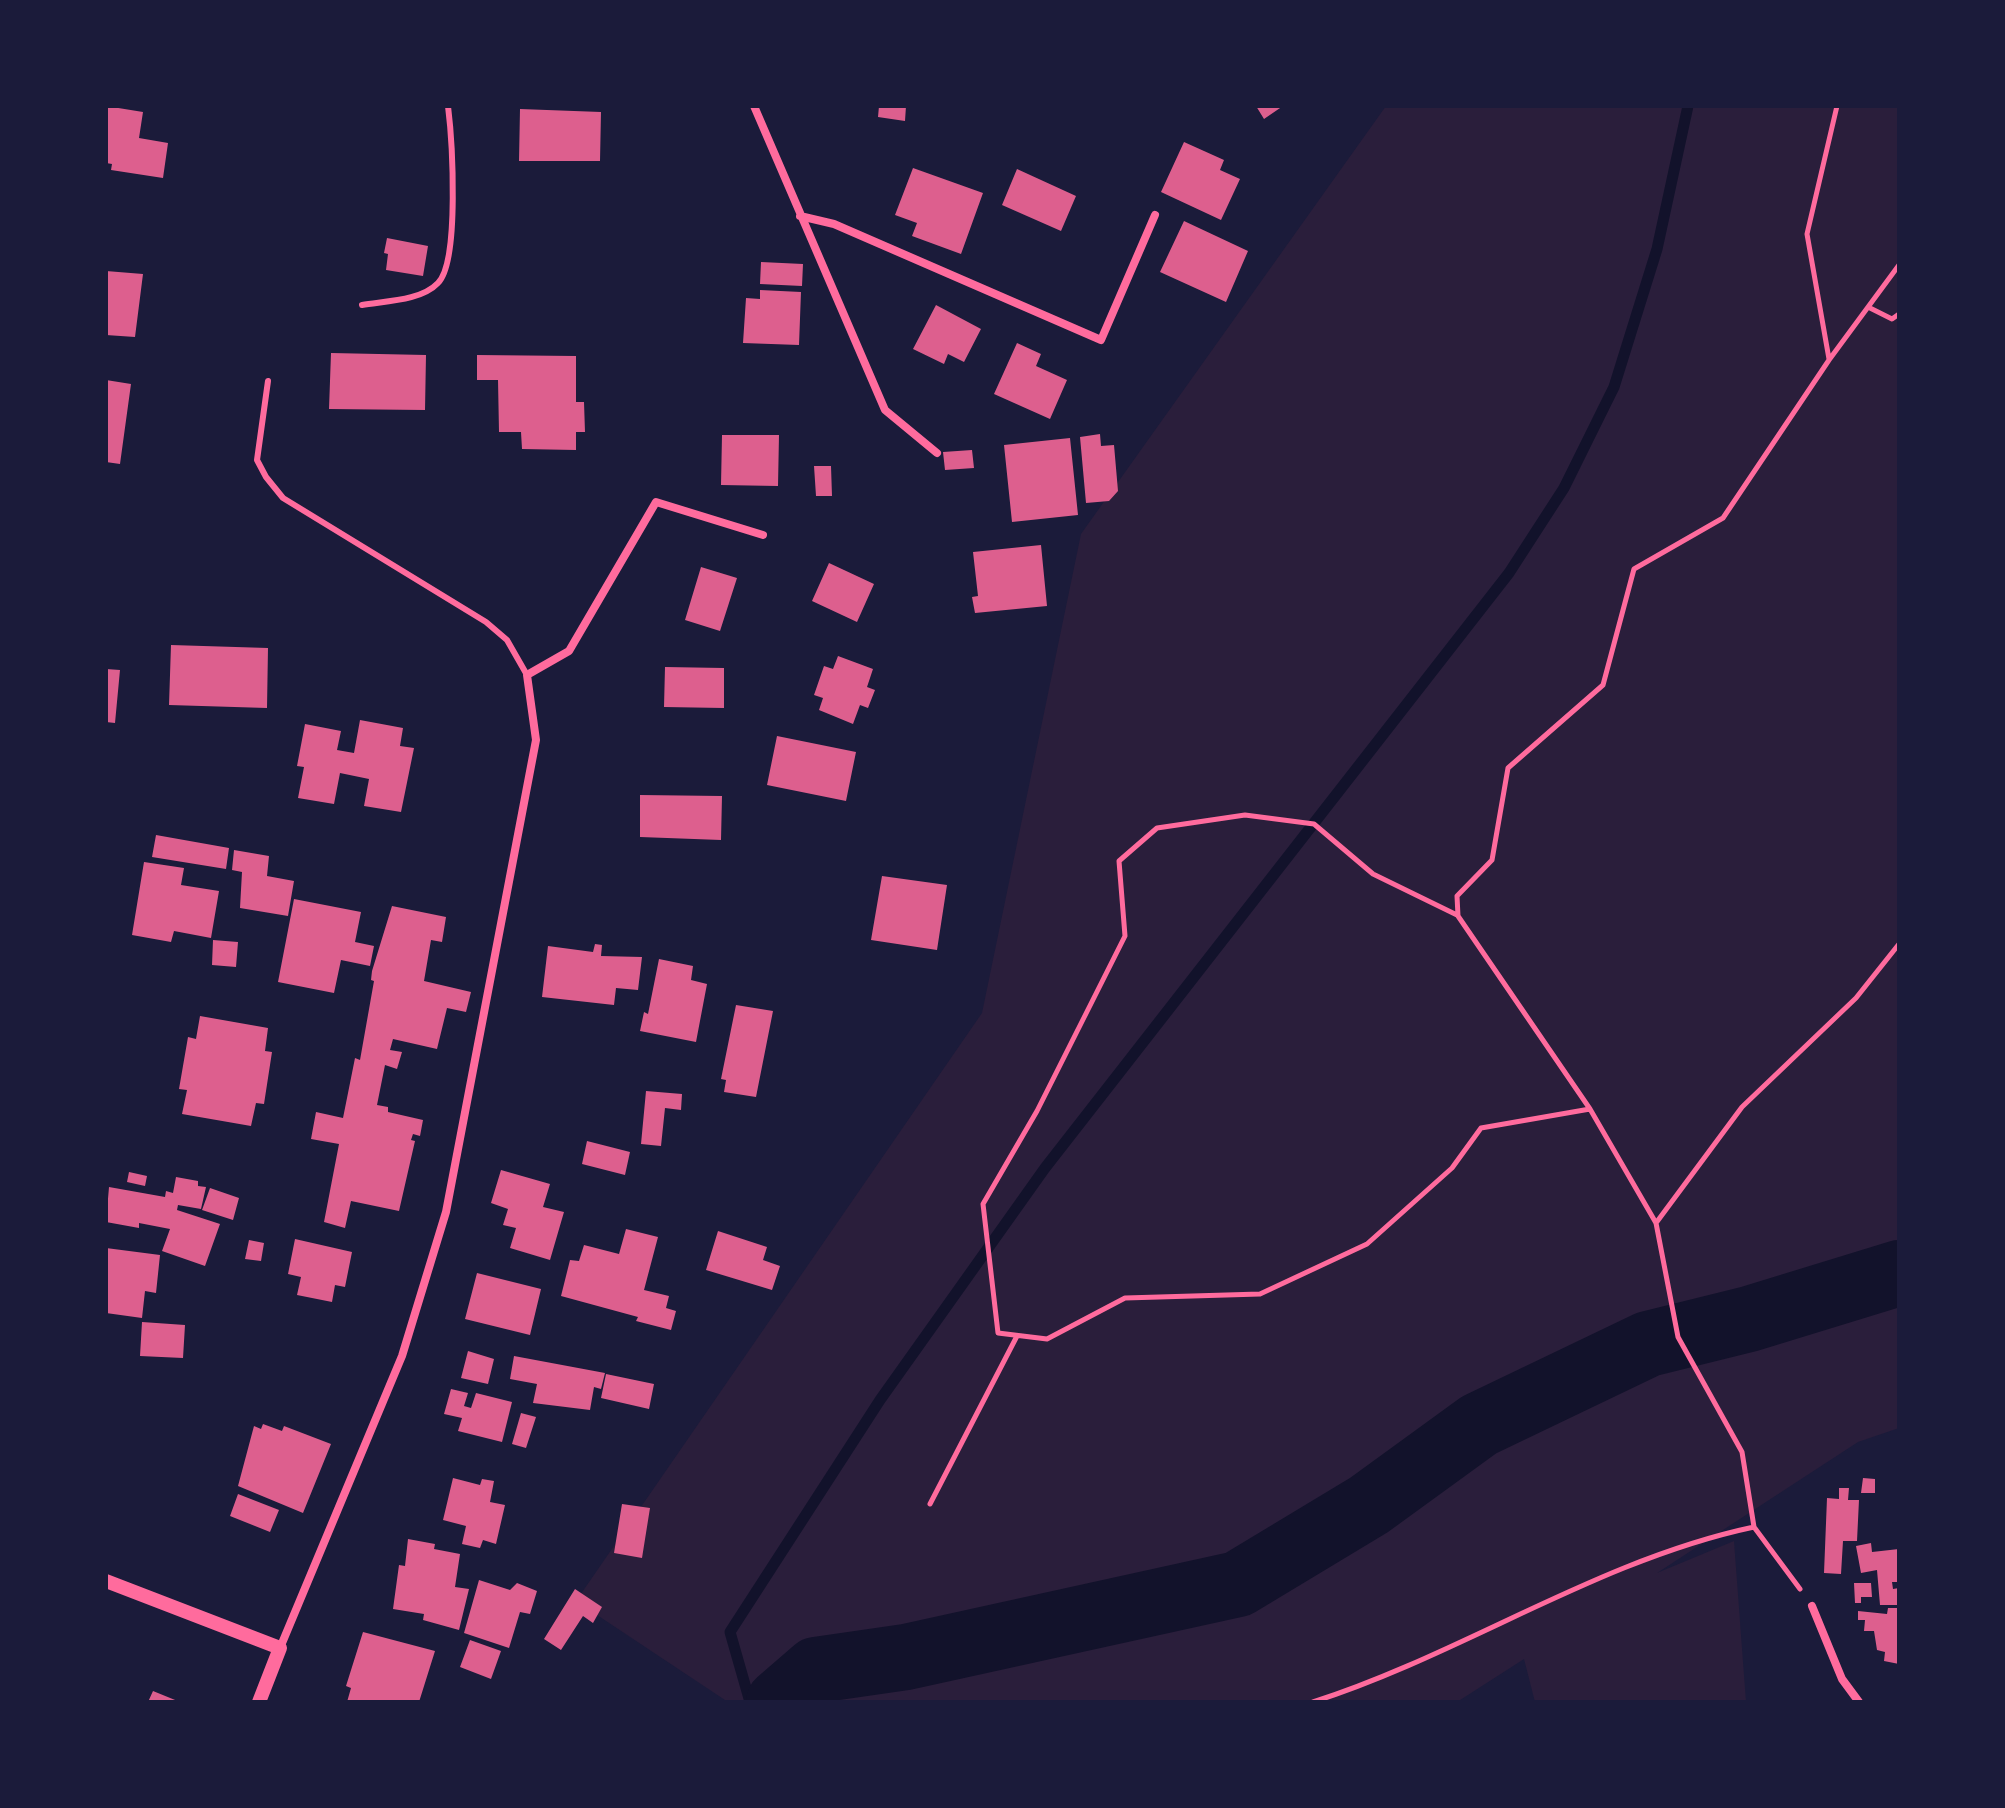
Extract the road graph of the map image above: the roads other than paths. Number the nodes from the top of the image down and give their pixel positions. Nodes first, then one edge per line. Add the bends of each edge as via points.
1 (448, 106) edge
2 (754, 106) edge
3 (1155, 215) dead end
4 (800, 216) junction
5 (362, 305) dead end
6 (268, 381) dead end
7 (937, 453) dead end
8 (763, 535) dead end
9 (527, 675) junction
10 (106, 1581) edge
11 (1812, 1606) road end
12 (280, 1648) junction
13 (259, 1702) edge
14 (1859, 1702) edge

1 - 5 lane via 453,148 450,259 439,283 413,297
2 - 4 street
3 - 4 street via 1101,340 834,224
4 - 7 street via 885,410
6 - 9 lane via 257,460 283,498 486,622 507,640
8 - 9 street via 656,502 569,651
9 - 12 street via 536,740 446,1212 402,1356
10 - 12 street
11 - 14 street via 1842,1679
12 - 13 street

